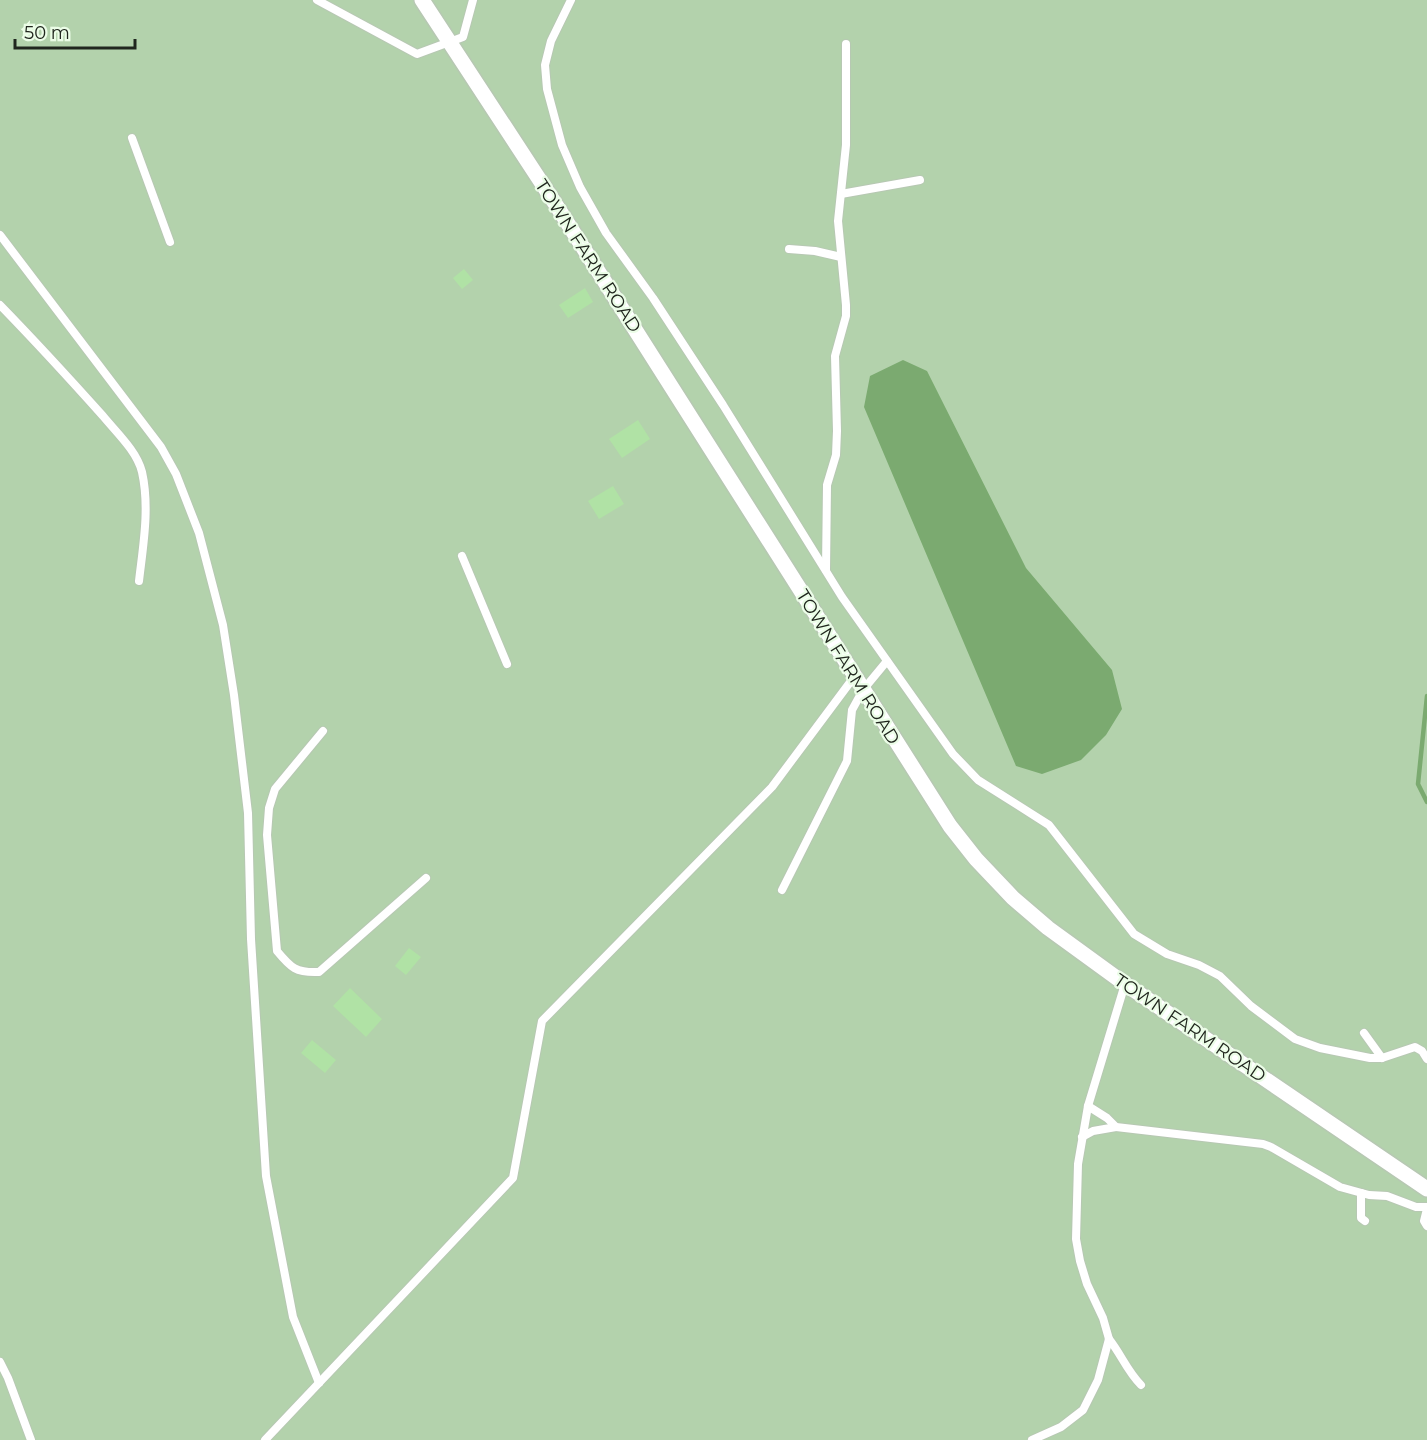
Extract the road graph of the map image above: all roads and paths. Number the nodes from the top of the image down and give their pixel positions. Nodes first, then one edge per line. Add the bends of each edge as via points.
1 (317, 0) edge
2 (422, 0) edge
3 (473, 0) edge
4 (571, 0) edge
5 (448, 42) junction
6 (846, 44) dead end
7 (132, 138) dead end
8 (920, 180) dead end
9 (841, 194) junction
10 (0, 235) edge
11 (170, 242) dead end
12 (789, 249) dead end
13 (841, 257) junction
14 (0, 305) edge
15 (462, 556) dead end
16 (826, 572) junction
17 (139, 581) dead end
18 (887, 661) junction
19 (507, 664) dead end
20 (854, 677) junction
21 (863, 690) junction
22 (323, 730) dead end
23 (426, 878) dead end
24 (782, 890) dead end
25 (1125, 984) junction
26 (1364, 1033) dead end
27 (1382, 1058) junction
28 (1427, 1059) edge
29 (1088, 1106) junction
30 (1116, 1127) junction
31 (1082, 1137) junction
32 (1427, 1189) edge
33 (1361, 1193) junction
34 (1427, 1208) edge
35 (1365, 1221) dead end
36 (1427, 1226) edge
37 (1108, 1339) junction
38 (0, 1362) edge
39 (319, 1383) junction
40 (1141, 1384) dead end
41 (32, 1440) edge
42 (265, 1440) edge
43 (1032, 1440) edge

1 - 5 lane via 417,54
2 - 5 street, TOWN FARM ROAD
3 - 5 lane via 463,37
4 - 16 lane via 544,65 562,145 580,187
5 - 20 street, TOWN FARM ROAD
6 - 9 lane via 846,145
7 - 11 lane
8 - 9 lane
9 - 13 lane
10 - 39 lane via 161,447 199,533 223,625 248,813 251,939 266,1176 293,1317
12 - 13 lane
13 - 16 lane via 846,316 835,356 837,431 836,455 827,485
14 - 17 lane via 105,419 141,469 145,532
15 - 19 lane
16 - 18 lane
18 - 21 lane
18 - 27 lane via 953,754 978,780 1049,825 1134,934 1167,954 1220,976 1251,1006 1295,1039 1320,1048
20 - 21 street, TOWN FARM ROAD
20 - 39 lane via 772,787 542,1021 513,1178
21 - 24 lane via 852,710 847,761
21 - 25 street, TOWN FARM ROAD via 950,826 976,859 1048,928
22 - 23 lane via 275,789 269,808 267,835 276,951 302,973 319,972
25 - 29 lane
25 - 32 street, TOWN FARM ROAD
26 - 27 lane
27 - 28 lane via 1415,1047
29 - 30 lane
29 - 31 lane
30 - 31 lane
30 - 33 lane via 1263,1144 1340,1186
31 - 37 lane via 1076,1239 1087,1284
33 - 34 lane
33 - 35 lane via 1361,1218
34 - 36 lane
37 - 40 lane via 1131,1376
37 - 43 lane via 1098,1380 1083,1410 1061,1427
38 - 41 lane
39 - 42 lane

